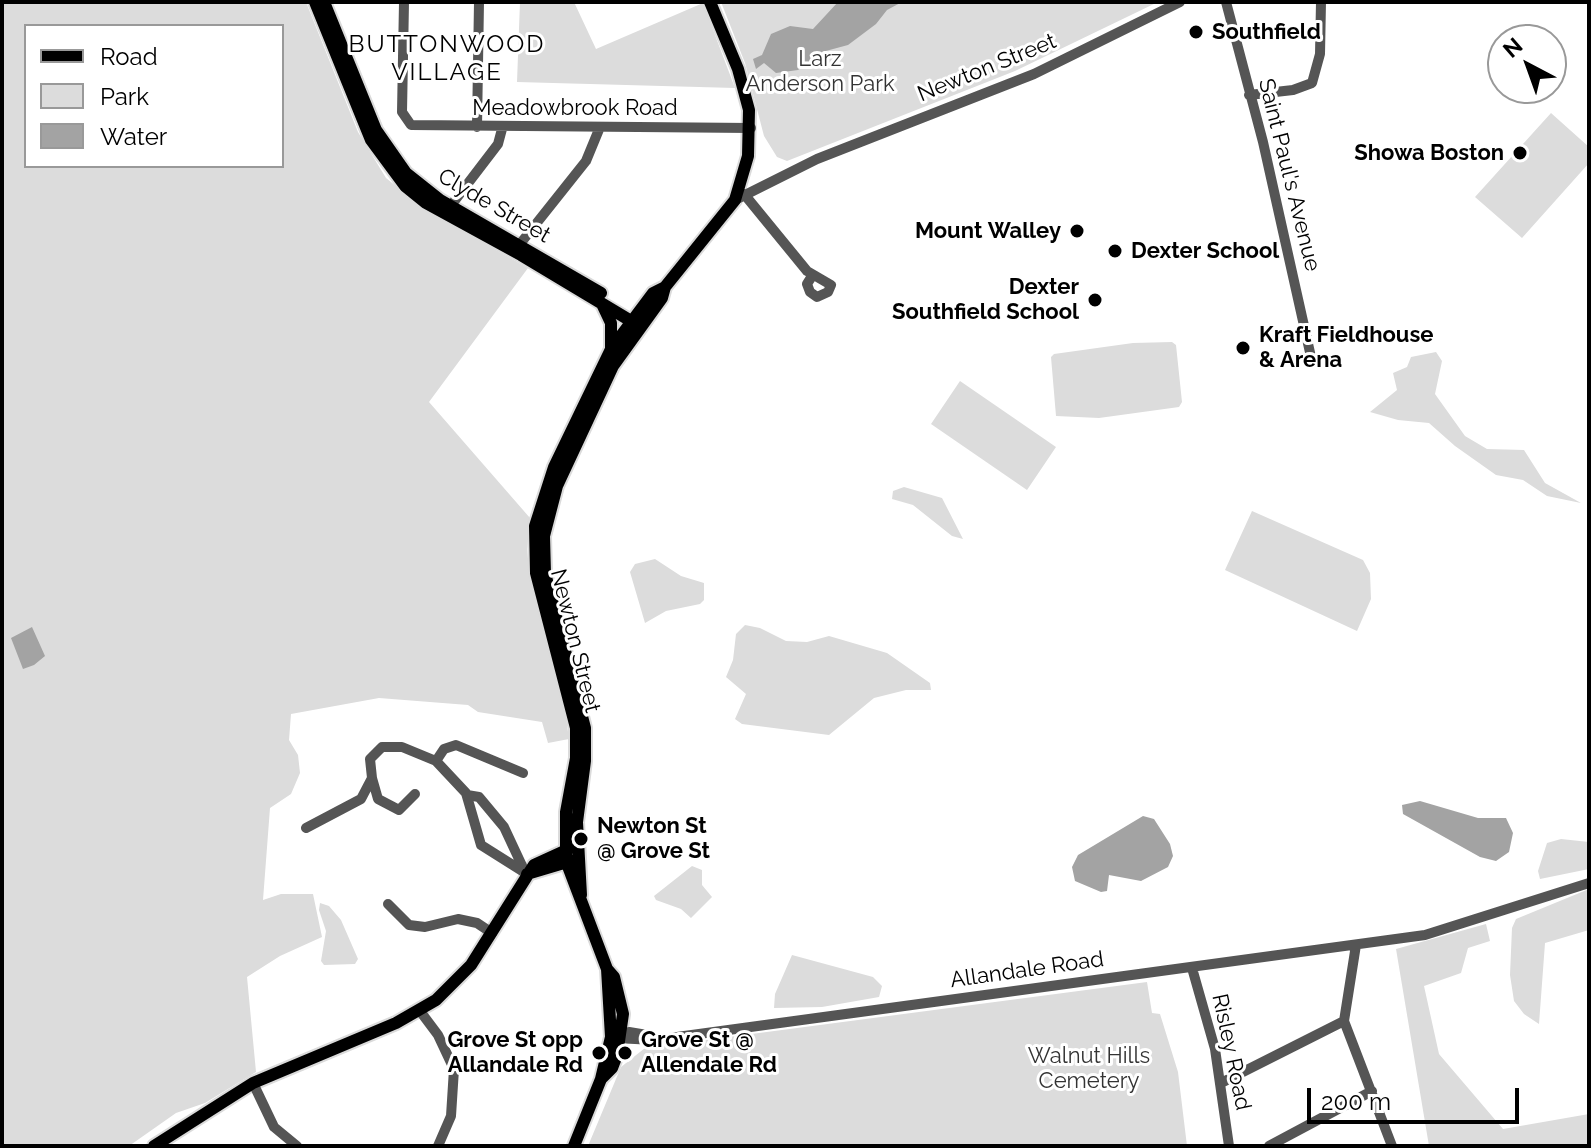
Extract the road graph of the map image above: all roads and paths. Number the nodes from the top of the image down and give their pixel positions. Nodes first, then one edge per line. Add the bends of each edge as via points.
1 (315, 2) edge
2 (324, 2) edge
3 (404, 2) edge
4 (479, 2) edge
5 (710, 2) edge
6 (1180, 2) edge
7 (1226, 2) edge
8 (1321, 2) edge
9 (1160, 6) edge
10 (1249, 95) junction
11 (477, 127) junction
12 (600, 127) junction
13 (751, 128) junction
14 (502, 129) junction
15 (740, 197) junction
16 (448, 210) junction
17 (517, 247) junction
18 (812, 276) dead end
19 (601, 302) junction
20 (638, 321) junction
21 (611, 349) junction
22 (1311, 357) dead end
23 (436, 761) junction
24 (523, 773) dead end
25 (372, 778) junction
26 (415, 794) dead end
27 (467, 795) junction
28 (306, 828) dead end
29 (571, 855) junction
30 (527, 874) junction
31 (1589, 883) edge
32 (388, 904) dead end
33 (492, 933) junction
34 (1356, 945) junction
35 (1192, 968) junction
36 (420, 1011) junction
37 (1344, 1021) junction
38 (618, 1036) junction
39 (253, 1083) junction
40 (1221, 1083) junction
41 (1372, 1091) junction
42 (154, 1146) edge
43 (297, 1146) edge
44 (438, 1146) edge
45 (574, 1146) edge
46 (1229, 1146) edge
47 (1269, 1146) edge
48 (1392, 1146) edge

1 - 16 main road, Clyde Street via 381,158 412,192
2 - 16 main road, Clyde Street via 385,147
3 - 11 street, Meadowbrook Road via 404,117 411,125
4 - 11 street
5 - 13 main road via 738,69
6 - 9 street, Newton Street
7 - 10 street, Saint Paul's Avenue
8 - 10 street via 1320,54 1312,83
9 - 15 street, Newton Street via 1017,81 817,159
10 - 22 street, Saint Paul's Avenue
11 - 14 street, Meadowbrook Road
12 - 13 street, Meadowbrook Road
12 - 14 street, Meadowbrook Road
12 - 17 street via 586,161
13 - 15 main road
14 - 16 street via 498,144
15 - 18 street
15 - 20 main road, Newton Street via 665,287 653,293
16 - 17 main road, Clyde Street
17 - 19 main road, Clyde Street
17 - 20 main road, Clyde Street
19 - 20 main road, Clyde Street
19 - 21 main road via 611,325
20 - 21 main road, Newton Street
20 - 29 main road, Newton Street via 560,478 544,536 545,573 585,728
21 - 29 main road, Newton Street via 548,480 535,526 536,573 576,728
23 - 24 street via 444,749 456,745
23 - 25 street via 402,747 382,747 370,759
23 - 27 street
25 - 26 street via 378,799 399,810
25 - 28 street via 361,799
27 - 30 street via 479,797 504,827
27 - 30 street via 481,845
29 - 30 main road via 541,859
29 - 38 main road via 607,969
30 - 33 main road
31 - 34 street, Allandale Road via 1451,929
32 - 33 street via 409,925 458,919
33 - 36 main road via 457,982
34 - 35 street, Allandale Road
34 - 37 street
35 - 38 street, Allandale Road via 667,1037
35 - 40 street, Risley Road
36 - 39 main road
36 - 44 street via 454,1069 451,1116
37 - 40 street
37 - 41 street
38 - 45 main road via 612,1068 601,1079
39 - 42 main road
39 - 43 street via 274,1127
40 - 46 street, Risley Road
41 - 47 street
41 - 48 street

